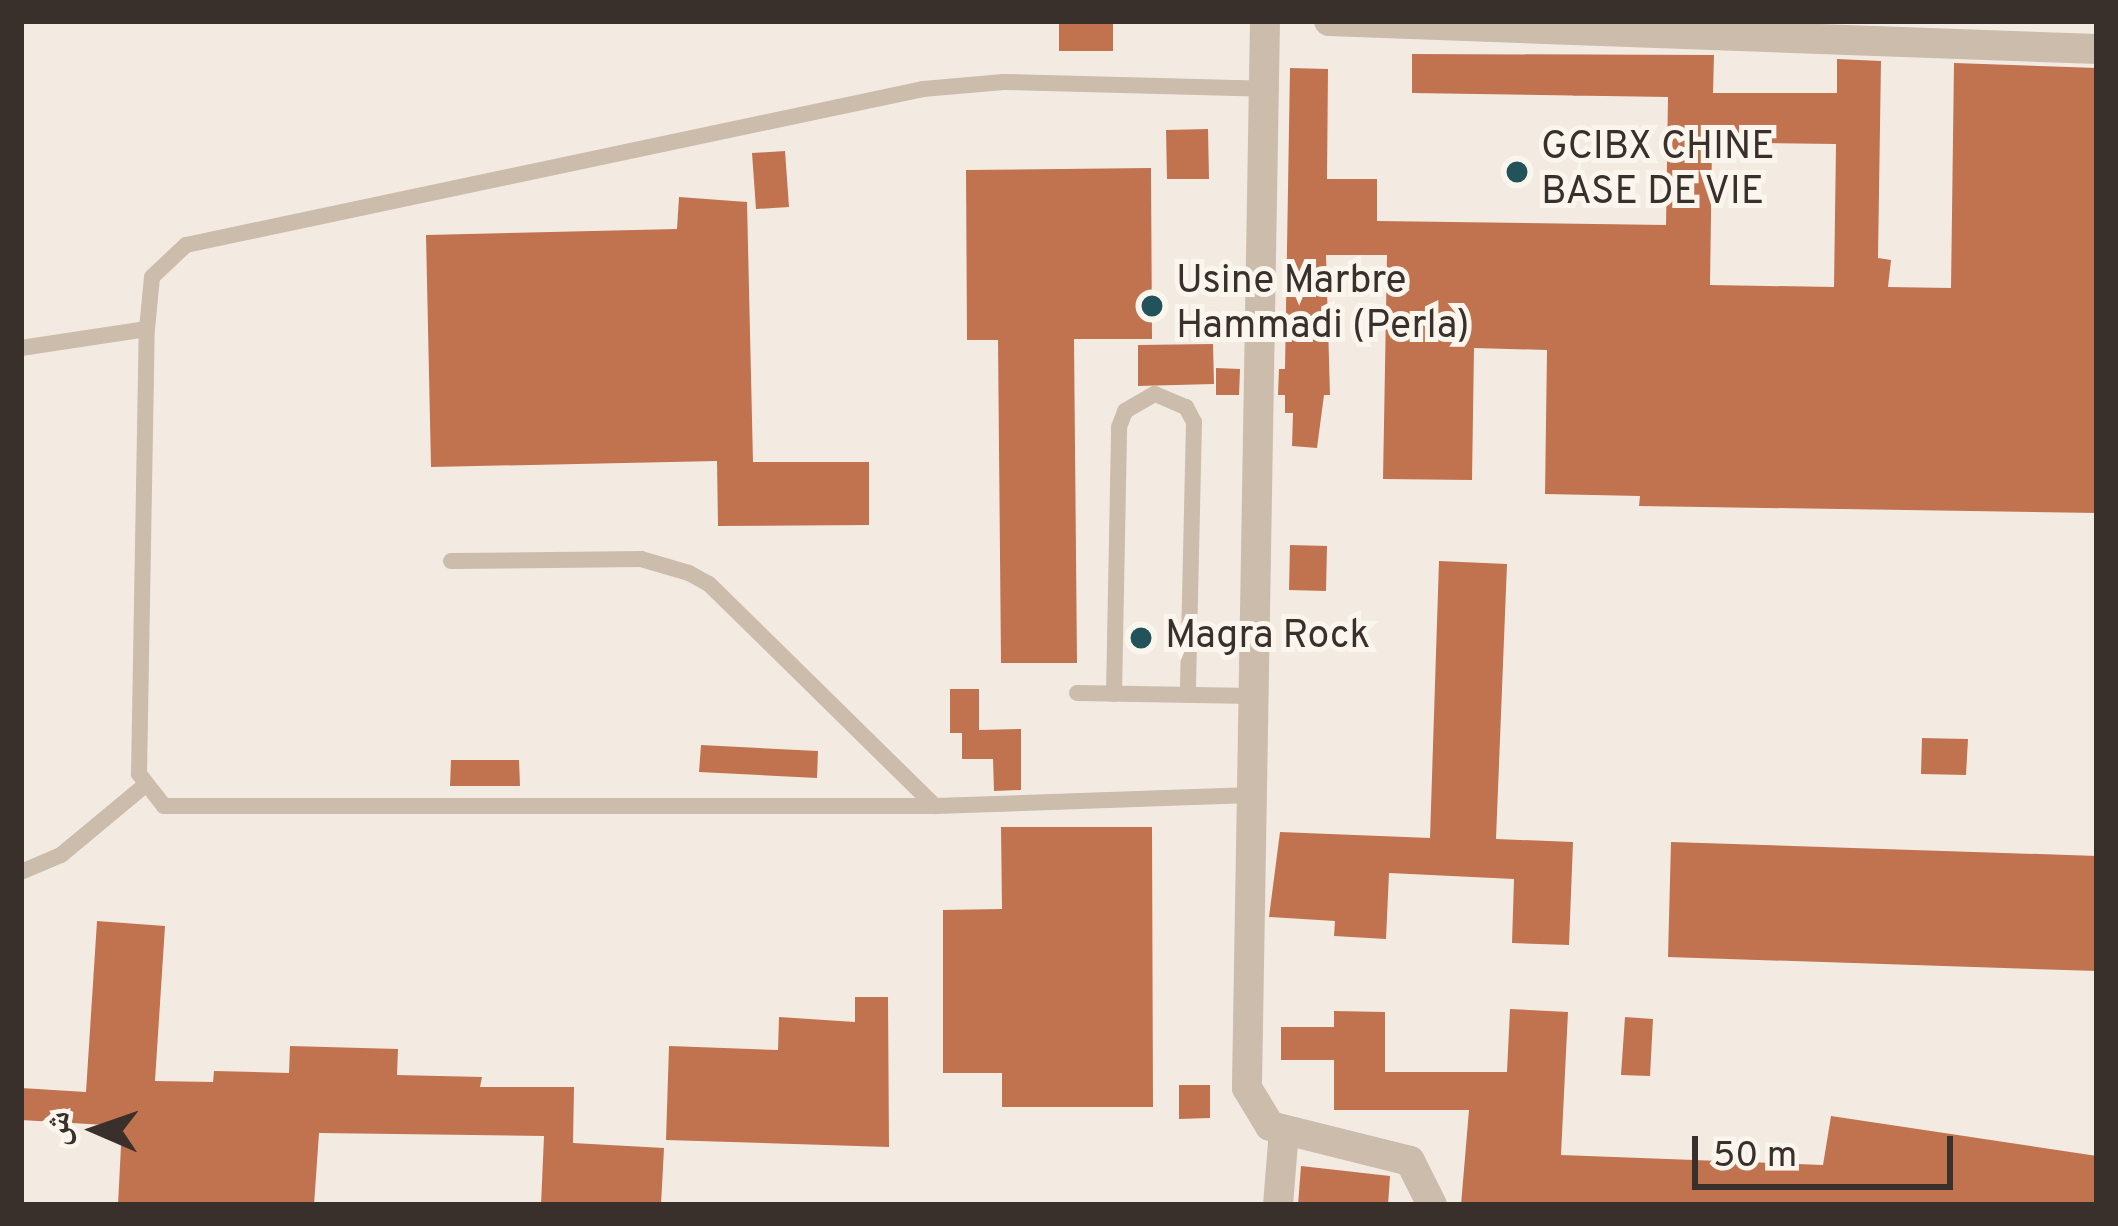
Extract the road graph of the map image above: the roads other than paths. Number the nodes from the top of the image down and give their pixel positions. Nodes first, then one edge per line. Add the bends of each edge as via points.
1 (1265, 21) edge
2 (1329, 21) edge
3 (2097, 49) edge
4 (1264, 89) junction
5 (147, 329) junction
6 (21, 348) edge
7 (451, 561) dead end
8 (1077, 693) dead end
9 (1114, 694) junction
10 (1188, 694) junction
11 (1253, 696) junction
12 (143, 787) junction
13 (1251, 795) junction
14 (935, 806) junction
15 (21, 872) edge
16 (1284, 1131) junction
17 (1278, 1205) edge
18 (1432, 1205) edge

1 - 4 street
2 - 3 street
4 - 5 lane via 1004,82 923,88 209,240 160,263 148,292
4 - 11 street
5 - 6 lane
5 - 12 lane
7 - 14 lane via 641,559 689,573
8 - 9 lane
9 - 10 lane
9 - 10 lane via 1120,427 1125,411 1155,394 1186,407 1194,422
10 - 11 lane
11 - 13 street
12 - 14 lane via 178,808
12 - 15 lane via 62,855
13 - 14 lane
13 - 16 street via 1247,1088 1258,1116
16 - 17 street
16 - 18 street via 1390,1150 1424,1177

